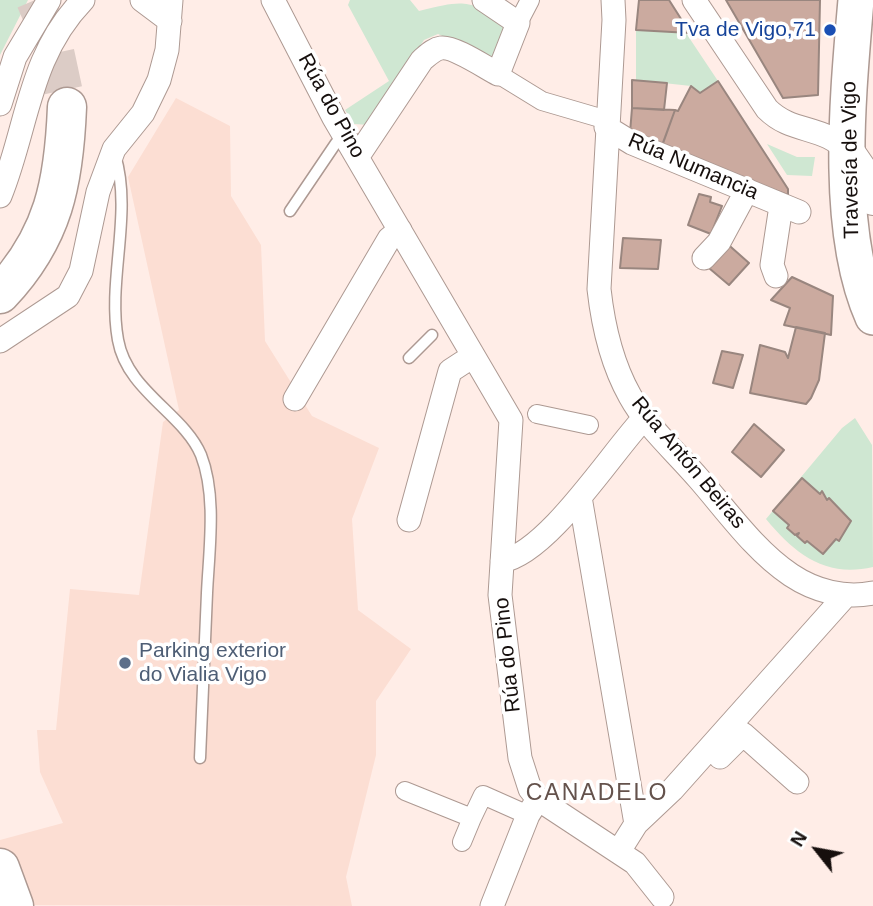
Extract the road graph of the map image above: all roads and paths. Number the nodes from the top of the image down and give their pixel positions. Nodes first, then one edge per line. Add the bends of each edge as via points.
1 (49, 0) edge
2 (83, 0) edge
3 (142, 0) edge
4 (273, 0) edge
5 (484, 0) edge
6 (530, 0) edge
7 (612, 0) edge
8 (694, 0) edge
9 (856, 0) edge
10 (170, 11) edge
11 (519, 23) junction
12 (498, 74) junction
13 (0, 104) edge
14 (67, 107) tunnel mouth
15 (606, 124) junction
16 (345, 135) junction
17 (114, 149) junction
18 (849, 153) junction
19 (358, 156) junction
20 (747, 190) junction
21 (0, 196) edge
22 (873, 199) edge
23 (290, 211) dead end
24 (400, 230) junction
25 (704, 258) dead end
26 (776, 276) dead end
27 (0, 295) edge
28 (873, 317) edge
29 (432, 335) dead end
30 (0, 341) edge
31 (473, 356) junction
32 (409, 358) dead end
33 (295, 399) dead end
34 (537, 414) dead end
35 (645, 417) junction
36 (589, 425) dead end
37 (580, 497) junction
38 (409, 520) dead end
39 (502, 561) junction
40 (873, 593) edge
41 (846, 595) junction
42 (200, 758) dead end
43 (687, 772) junction
44 (797, 782) dead end
45 (631, 786) junction
46 (405, 791) dead end
47 (666, 796) junction
48 (533, 807) junction
49 (472, 818) junction
50 (636, 824) junction
51 (462, 842) dead end
52 (619, 851) junction
53 (0, 868) edge
54 (665, 903) edge
55 (15, 906) edge
56 (492, 906) edge

1 - 13 street via 15,57
2 - 21 street via 59,29 40,64
3 - 10 street
4 - 16 street, Rúa do Pino
5 - 11 street
6 - 11 street
7 - 15 street, Rúa Antón Beiras
8 - 18 street via 777,119 828,135
9 - 18 main road, Travesía de Vigo
10 - 17 street via 167,50 152,98
11 - 12 street
12 - 15 street, Rúa Numancia via 542,101
12 - 19 street, Rúa Numancia via 449,49 431,52
14 - 27 highway via 64,166 55,202 41,237
15 - 20 street, Rúa Numancia via 632,143
15 - 35 street, Rúa Antón Beiras via 599,289 603,319 623,383
16 - 19 street, Rúa do Pino
16 - 23 lane
17 - 30 street via 98,192 81,271 68,296
17 - 42 lane via 122,177 115,312 118,342 128,367 195,445 208,487
18 - 22 main road
18 - 28 main road, Travesía de Vigo via 851,239
19 - 24 street, Rúa do Pino
20 - 25 street via 719,242
20 - 26 street, Rúa Numancia via 790,209 772,265
24 - 31 street, Rúa do Pino
24 - 33 street via 389,239
29 - 32 lane
31 - 38 street via 450,371
31 - 39 street, Rúa do Pino via 511,420
34 - 36 street
35 - 37 street
35 - 41 street, Rúa Antón Beiras via 779,566 810,585
37 - 39 street via 525,553
37 - 45 street
39 - 48 street, Rúa do Pino via 500,595 520,758
40 - 41 street, Rúa Antón Beiras
41 - 43 street
43 - 44 street via 709,768 743,734
43 - 47 street
45 - 47 street via 642,796
45 - 50 street
46 - 49 street
47 - 50 street
48 - 49 street via 483,795
48 - 52 street
48 - 56 street
49 - 51 street
50 - 52 street
52 - 54 street via 635,863
53 - 55 highway

